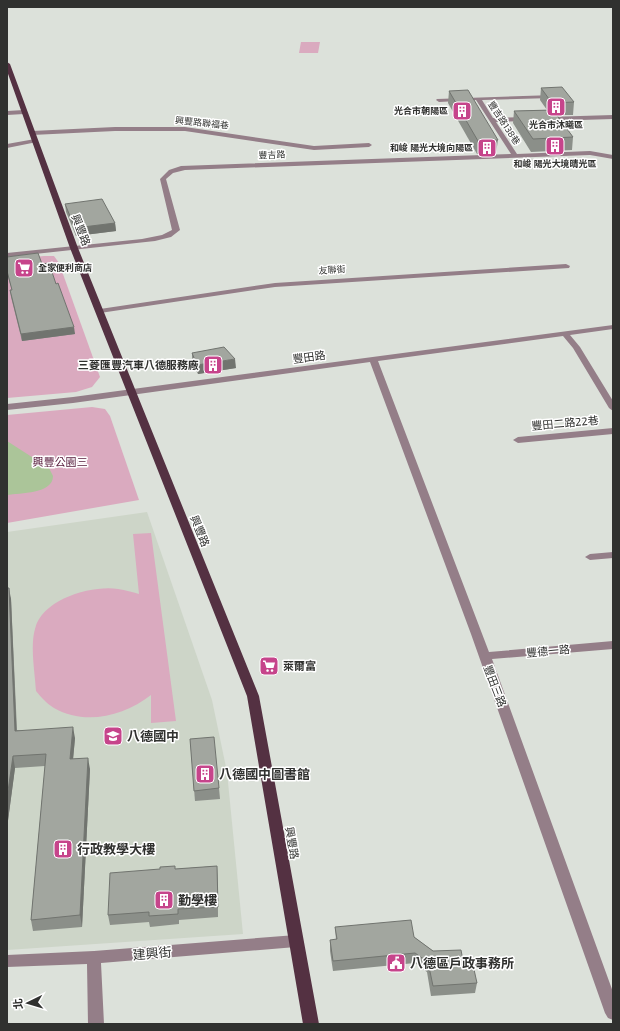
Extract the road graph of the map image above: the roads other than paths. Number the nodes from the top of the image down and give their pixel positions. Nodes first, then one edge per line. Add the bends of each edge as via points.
1 (7, 64) edge
2 (9, 74) edge
3 (556, 96) edge
4 (478, 99) junction
5 (438, 100) dead end
6 (24, 112) junction
7 (7, 113) edge
8 (613, 117) edge
9 (492, 120) junction
10 (32, 134) junction
11 (35, 142) junction
12 (368, 145) dead end
13 (7, 146) edge
14 (515, 156) junction
15 (612, 156) edge
16 (74, 248) junction
17 (7, 255) edge
18 (566, 266) dead end
19 (100, 311) junction
20 (613, 327) edge
21 (565, 334) junction
22 (373, 360) junction
23 (133, 392) junction
24 (7, 407) edge
25 (613, 408) edge
26 (613, 431) edge
27 (518, 440) dead end
28 (613, 555) edge
29 (590, 557) dead end
30 (613, 645) edge
31 (484, 656) junction
32 (296, 941) junction
33 (94, 957) junction
34 (7, 961) edge
35 (613, 1013) edge
36 (96, 1024) edge
37 (311, 1024) edge

1 - 2 main road, 興豐路
2 - 6 main road, 興豐路
3 - 4 street
4 - 5 street
4 - 9 street, 豐吉路138巷
6 - 7 street
6 - 10 main road, 興豐路
8 - 9 street
9 - 14 street, 豐吉路138巷
10 - 11 main road, 興豐路
10 - 12 street, 興豐路聯福巷 via 115,129 185,129 314,148
11 - 13 street
11 - 16 main road, 興豐路
14 - 15 street, 豐吉路 via 590,153
14 - 16 street, 豐吉路 via 174,169 163,179 176,230 172,234 159,239
16 - 17 street, 豐吉路
16 - 19 main road, 興豐路
18 - 19 street, 友聯街 via 276,285
19 - 23 main road, 興豐路
20 - 21 street, 豐田路
21 - 22 street, 豐田路
21 - 25 street via 576,347
22 - 23 street, 豐田路
22 - 31 street, 豐田三路
23 - 24 street, 豐田路
23 - 32 main road, 興豐路 via 191,545 253,696
26 - 27 street, 豐田二路22巷
28 - 29 street
30 - 31 street, 豐德一路
31 - 35 street, 豐田三路
32 - 33 street, 建興街
32 - 37 main road, 興豐路
33 - 34 street, 建興街
33 - 36 street

